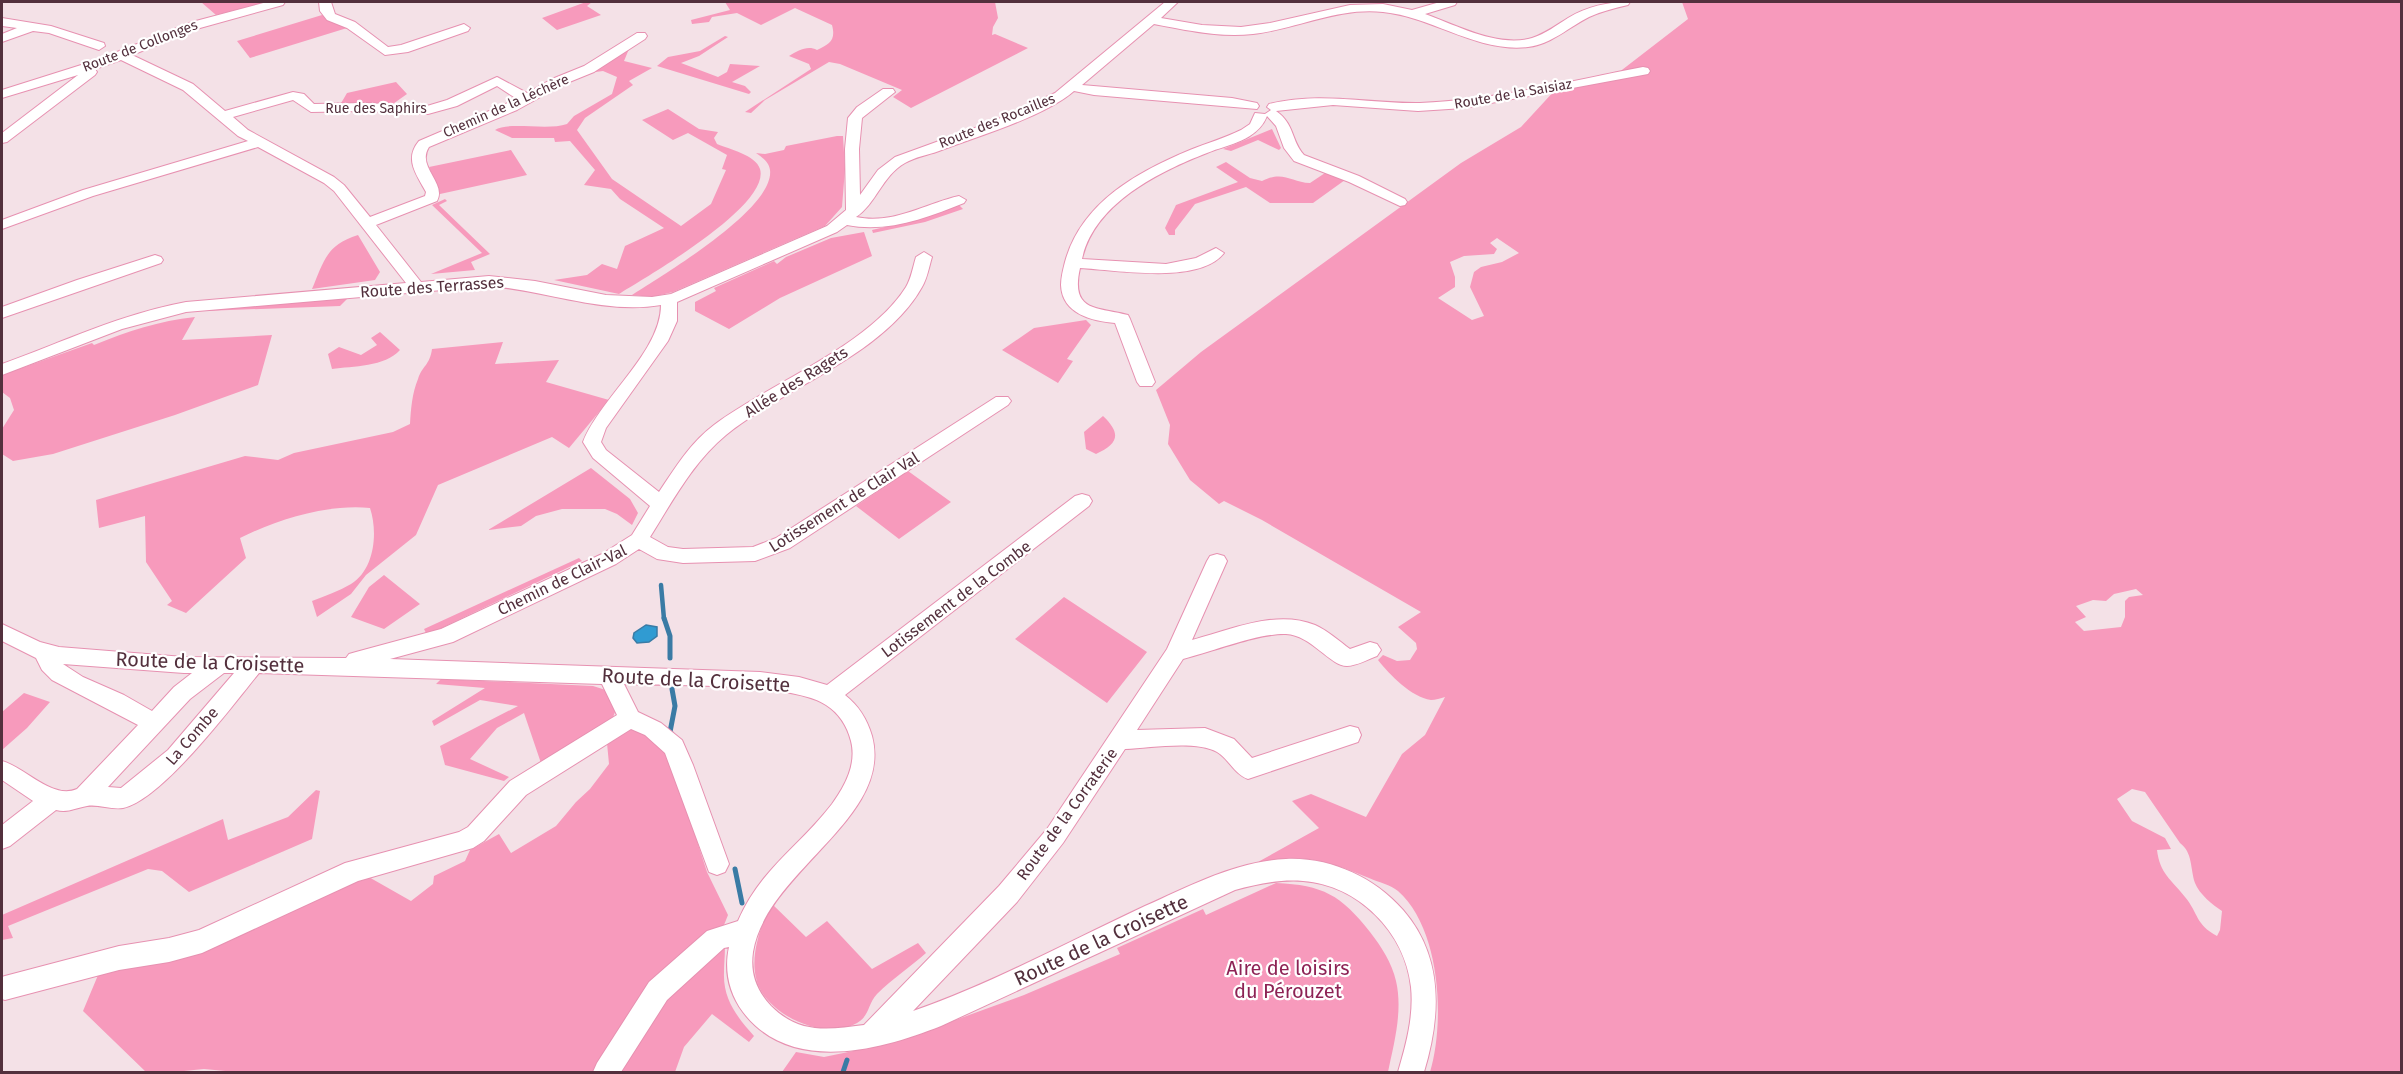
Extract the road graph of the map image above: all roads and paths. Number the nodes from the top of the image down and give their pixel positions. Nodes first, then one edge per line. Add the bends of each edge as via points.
1 (279, 2) edge
2 (325, 2) edge
3 (1172, 2) edge
4 (1451, 2) edge
5 (1624, 2) edge
6 (1345, 5) edge
7 (1152, 12) junction
8 (1413, 14) junction
9 (2, 22) edge
10 (32, 27) junction
11 (464, 28) dead end
12 (641, 36) dead end
13 (2, 38) edge
14 (99, 46) dead end
15 (121, 55) junction
16 (102, 63) junction
17 (1643, 71) dead end
18 (1074, 87) junction
19 (888, 92) dead end
20 (2, 94) edge
21 (526, 98) junction
22 (1264, 111) junction
23 (223, 116) junction
24 (2, 139) edge
25 (261, 142) junction
26 (959, 200) dead end
27 (1400, 202) dead end
28 (850, 216) junction
29 (366, 224) junction
30 (2, 225) edge
31 (1216, 253) dead end
32 (924, 257) dead end
33 (155, 260) dead end
34 (1073, 263) junction
35 (416, 286) junction
36 (669, 299) junction
37 (2, 313) edge
38 (2, 370) edge
39 (1146, 382) dead end
40 (1002, 401) dead end
41 (1082, 501) dead end
42 (661, 504) junction
43 (639, 540) junction
44 (1217, 561) dead end
45 (6, 640) edge
46 (1371, 650) dead end
47 (45, 652) junction
48 (1176, 653) junction
49 (254, 664) junction
50 (219, 665) junction
51 (333, 666) junction
52 (608, 675) junction
53 (830, 695) junction
54 (630, 718) junction
55 (153, 722) junction
56 (1350, 735) dead end
57 (1120, 740) junction
58 (2, 770) edge
59 (85, 796) junction
60 (51, 800) junction
61 (2, 839) edge
62 (717, 864) dead end
63 (746, 930) junction
64 (5, 988) dead end
65 (872, 1035) junction
66 (606, 1072) edge
67 (1411, 1072) edge

1 - 15 street, Route de Collonges via 180,30
2 - 11 street via 331,17 351,25 385,51 404,49
3 - 7 street, Route des Rocailles
4 - 8 street
5 - 8 street via 1589,12 1542,39 1526,43 1481,38
6 - 7 street via 1272,27 1235,31 1203,30
6 - 8 street
7 - 18 street, Route des Rocailles
9 - 10 street
10 - 13 street
10 - 14 street
12 - 21 street, Chemin de la Léchère via 589,69
15 - 16 street, Route de Collonges
15 - 23 street via 188,87
16 - 20 street, Route de Collonges
16 - 24 street
17 - 22 street, Route de la Saisiaz via 1464,104 1411,107 1340,101
18 - 22 street, Route de la Saisiaz via 1232,102
18 - 28 street, Route des Rocailles via 1006,121 893,164
19 - 28 street via 860,112 852,125
21 - 23 street, Rue des Saphirs via 497,81 428,110 311,108 299,96 293,96
21 - 29 street, Chemin de la Léchère via 424,144 416,157 434,192 432,198
22 - 27 street via 1283,123 1299,159 1354,179
22 - 34 street via 1256,126 1246,133 1178,160 1126,190 1087,229
23 - 25 street
25 - 29 street via 329,180
25 - 30 street via 80,196
26 - 28 street via 892,222 862,225
28 - 36 street, Route des Terrasses via 823,234
29 - 35 street
31 - 34 street via 1196,264 1176,268
32 - 42 street, Allée des Ragets via 915,286 891,318 720,430 699,449
33 - 37 street
34 - 39 street via 1069,282 1074,302 1092,314 1122,319
35 - 36 street, Route des Terrasses via 507,281 633,303
35 - 38 street, Route des Terrasses via 163,310
36 - 42 street via 669,321 660,341 592,441 599,454
40 - 43 street, Lotissement de Clair Val via 766,551 672,555
41 - 53 street, Lotissement de la Combe
42 - 43 street, Chemin de Clair-Val
43 - 51 street, Chemin de Clair-Val via 609,559 446,636
44 - 48 street, Route de la Corraterie
45 - 47 street, Route de la Croisette
46 - 48 street via 1347,658 1308,631 1282,626
47 - 50 street, Route de la Croisette via 85,658
47 - 55 street via 55,670
48 - 57 street, Route de la Corraterie
49 - 50 street, Route de la Croisette
49 - 51 street, Route de la Croisette
49 - 59 street, La Combe via 164,768 122,798
50 - 55 street, La Combe
51 - 52 street, Route de la Croisette
52 - 53 street, Route de la Croisette via 763,681 813,688
52 - 54 street
53 - 63 street, Route de la Croisette via 851,713 861,732 861,776 843,807 773,882
54 - 62 street via 653,729 674,747
54 - 64 street via 518,788 465,841 354,871 202,941
55 - 59 street, La Combe
56 - 57 street via 1248,769 1226,746 1205,737
57 - 65 street, Route de la Corraterie via 1020,881
58 - 60 street
59 - 60 street, La Combe via 67,802
60 - 61 street
63 - 65 street, Route de la Croisette via 740,958 742,983 751,1003 775,1026 812,1041
63 - 66 street via 716,939 658,991
65 - 67 street, Route de la Croisette via 924,1020 974,999 1233,880 1264,871 1308,870 1337,877 1365,891 1407,933 1419,962 1424,996 1422,1028

